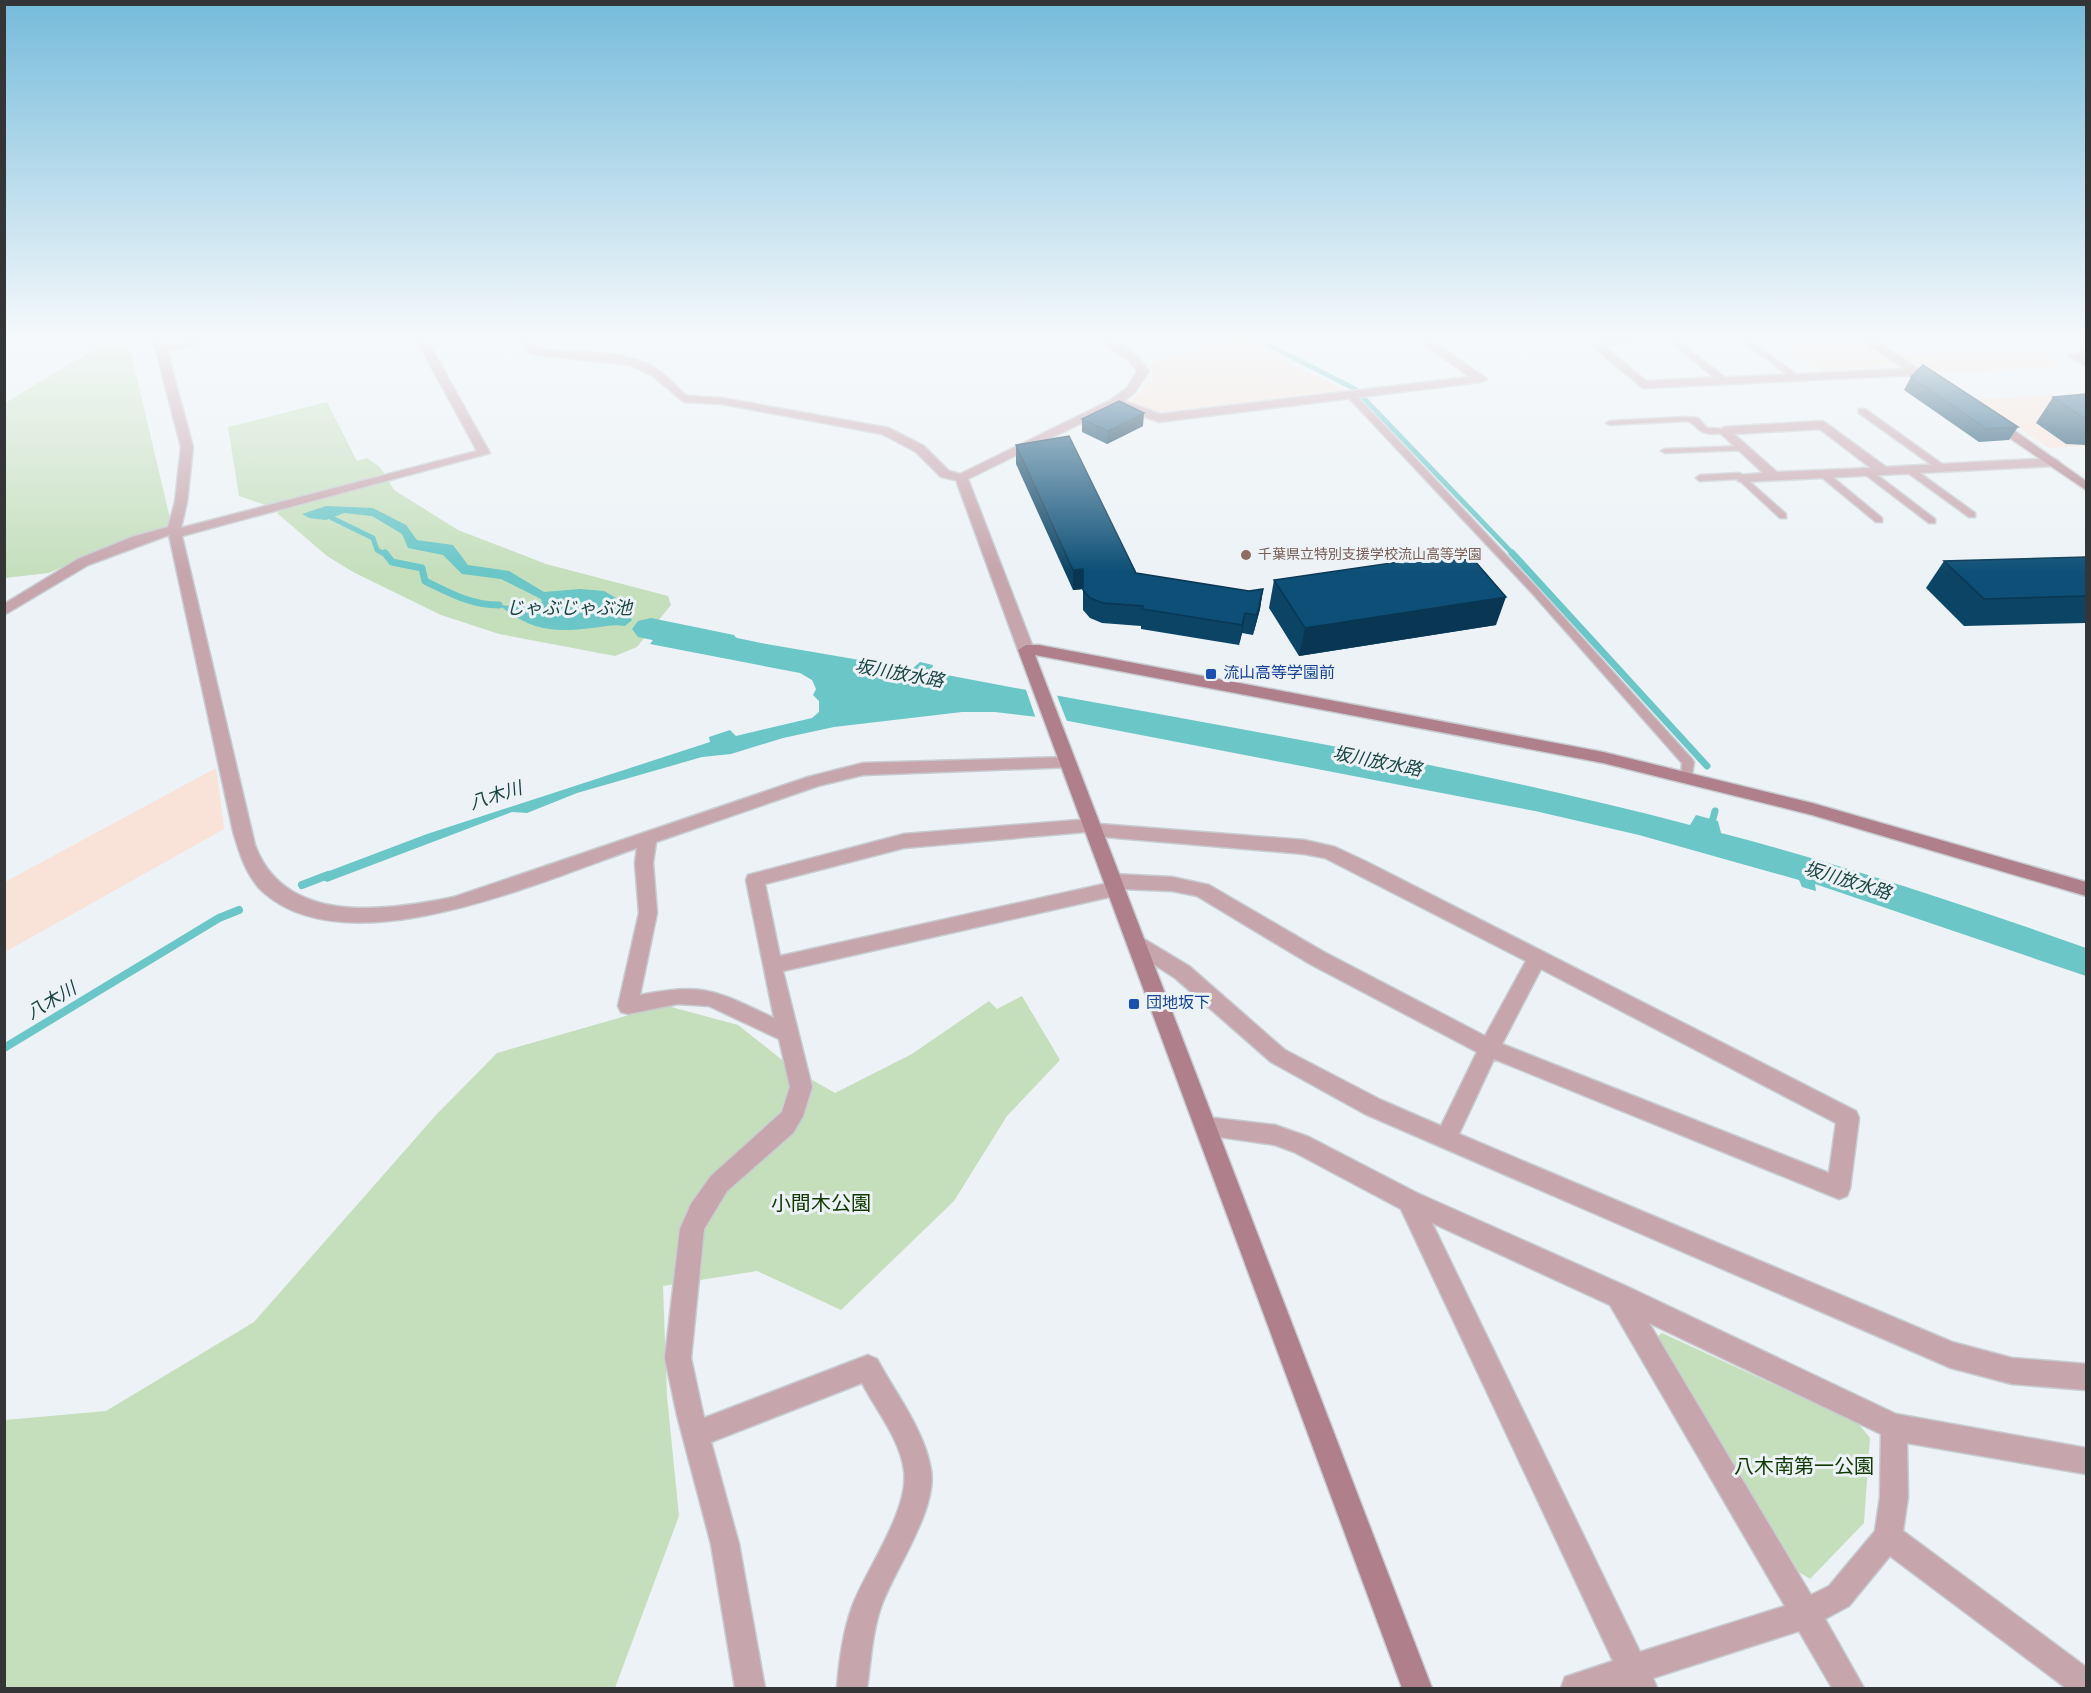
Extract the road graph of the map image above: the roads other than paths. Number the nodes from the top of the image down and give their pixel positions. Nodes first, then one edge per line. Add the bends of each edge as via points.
1 (178, 414) edge
2 (462, 414) edge
3 (793, 414) edge
4 (1091, 414) edge
5 (1148, 414) edge
6 (1191, 414) edge
7 (1369, 414) edge
8 (1866, 414) edge
9 (1983, 414) edge
10 (1610, 423) dead end
11 (1724, 431) junction
12 (1743, 448) junction
13 (1665, 451) dead end
14 (2054, 462) junction
15 (1939, 466) junction
16 (1906, 468) junction
17 (1881, 469) junction
18 (1865, 470) junction
19 (1822, 473) junction
20 (1774, 476) junction
21 (961, 478) junction
22 (1700, 478) dead end
23 (1742, 478) junction
24 (2086, 486) edge
25 (1972, 515) dead end
26 (1783, 516) dead end
27 (1879, 520) dead end
28 (1932, 521) dead end
29 (175, 531) junction
30 (4, 610) edge
31 (1028, 655) junction
32 (1064, 755) junction
33 (1687, 778) junction
34 (1092, 827) junction
35 (648, 838) junction
36 (1113, 885) junction
37 (2086, 890) edge
38 (1137, 944) junction
39 (1537, 959) junction
40 (772, 966) junction
41 (787, 1034) junction
42 (1489, 1048) junction
43 (1206, 1127) junction
44 (1446, 1138) junction
45 (1409, 1202) junction
46 (1619, 1296) junction
47 (2086, 1377) edge
48 (1894, 1427) junction
49 (697, 1434) junction
50 (2086, 1461) edge
51 (1888, 1537) junction
52 (1805, 1614) junction
53 (1638, 1679) edge
54 (2086, 1685) edge
55 (750, 1689) edge
56 (852, 1689) edge
57 (1417, 1689) edge
58 (1576, 1689) edge
59 (1849, 1689) edge

1 - 29 street via 187,447
2 - 29 street via 484,453
3 - 21 street via 885,431 920,449 945,474
4 - 21 street
5 - 6 street via 1159,418
7 - 33 lane via 1688,762
8 - 15 lane
9 - 14 street
10 - 11 lane via 1686,419 1695,420 1705,430
11 - 12 street
11 - 17 street via 1823,425
12 - 13 lane
12 - 20 street
14 - 15 street
14 - 24 street
15 - 16 street
16 - 17 street
16 - 25 lane
17 - 18 street
18 - 19 street
18 - 28 lane
19 - 20 street
19 - 27 lane
20 - 23 street
21 - 31 street
22 - 23 lane
23 - 26 lane
29 - 30 street via 137,540 83,562
29 - 35 street via 249,850 256,869 270,887 290,899 344,914 420,912 455,904
31 - 32 street
31 - 33 street via 1039,650 1534,743
32 - 34 street
32 - 35 street via 863,769 814,781
33 - 37 street
34 - 36 street
34 - 39 street via 1273,843 1329,852
34 - 40 street via 904,841 755,880
35 - 41 street via 644,863 648,913 628,1006 678,996 711,998
36 - 38 street
36 - 40 street
36 - 42 street via 1172,884 1202,890 1317,958
38 - 43 street
38 - 44 street via 1182,972 1290,1063 1373,1107
39 - 42 street
39 - 42 street via 1848,1118 1839,1188
40 - 41 street
41 - 49 street via 801,1087 792,1116 714,1187 704,1199 692,1229 678,1358
42 - 44 street
43 - 45 street via 1275,1134
43 - 57 street
44 - 47 street via 1951,1355 2012,1371
45 - 46 street
45 - 53 street
46 - 48 street
46 - 52 street
48 - 50 street
48 - 51 street via 1894,1497
49 - 55 street via 725,1544
49 - 56 street via 868,1368 919,1472 915,1500 860,1628
51 - 52 street via 1839,1596
51 - 54 street
52 - 53 street
52 - 59 street
53 - 58 street

